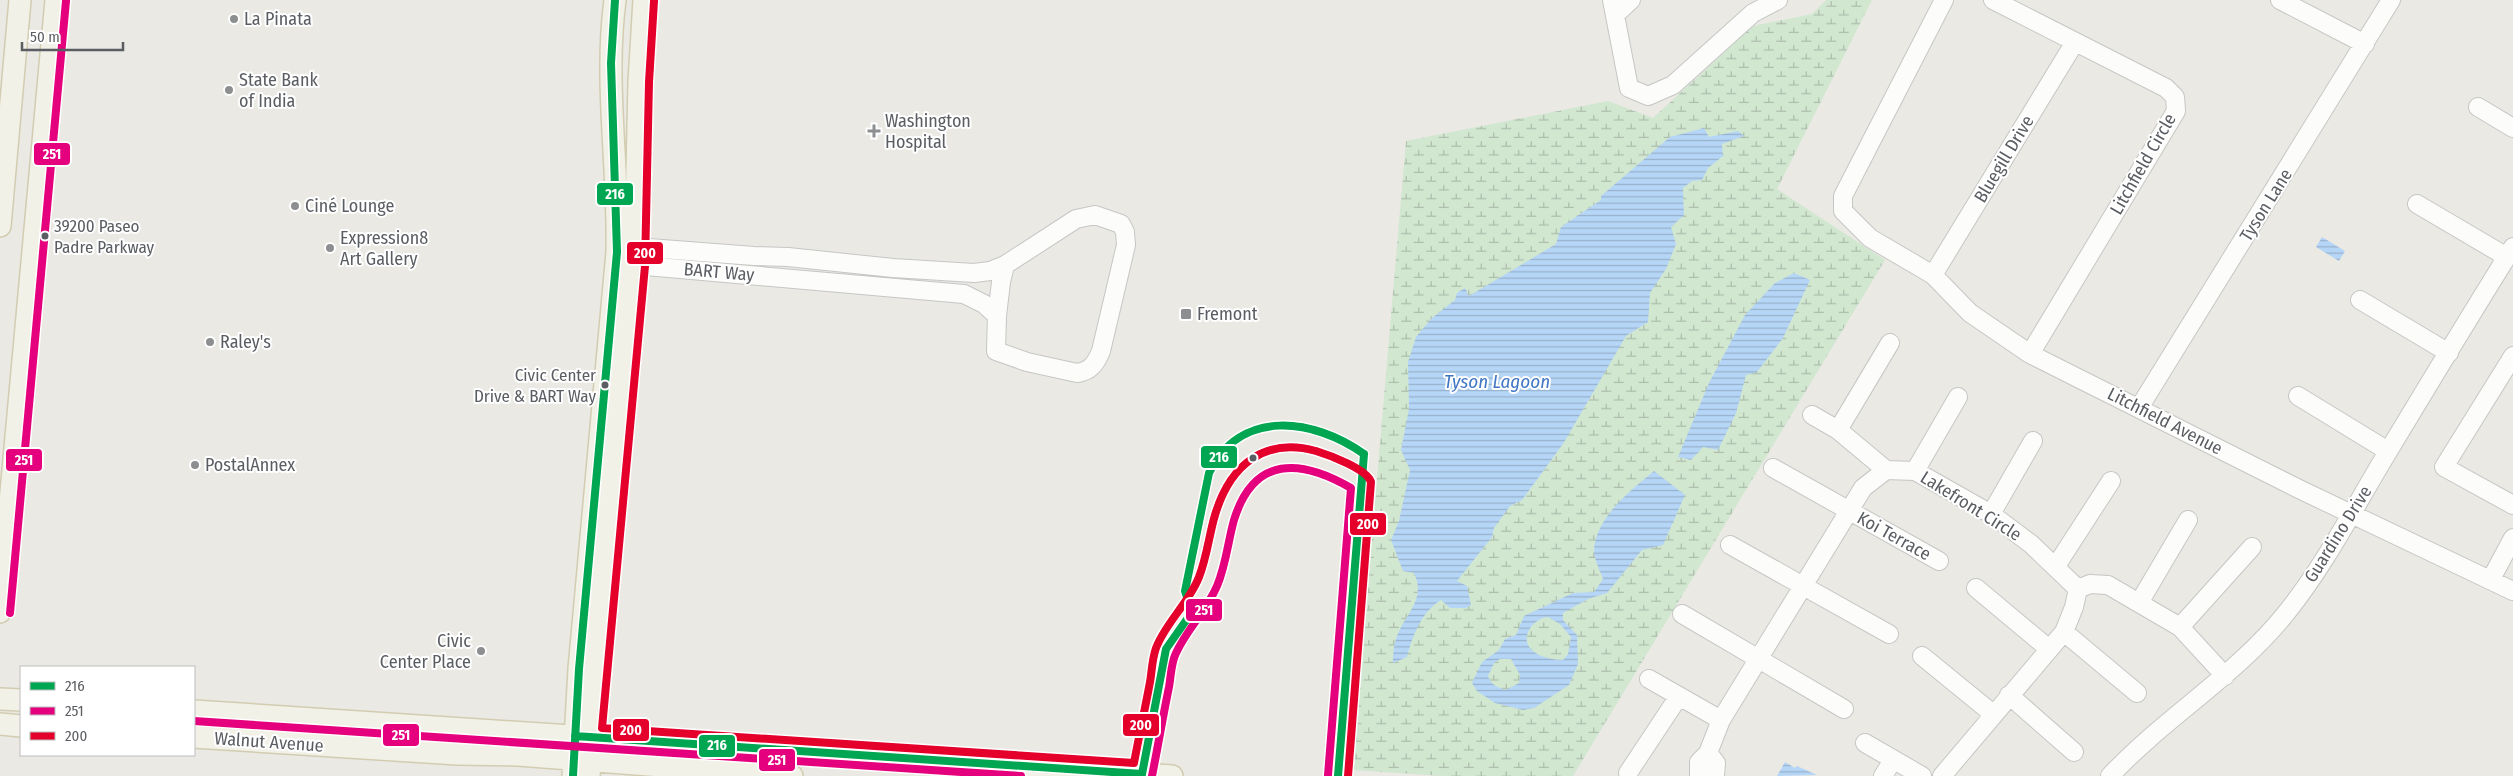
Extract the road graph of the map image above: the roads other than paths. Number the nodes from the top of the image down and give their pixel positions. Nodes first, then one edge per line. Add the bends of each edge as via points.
1 (20, 0) edge
2 (56, 0) edge
3 (615, 0) edge
4 (644, 0) edge
5 (1631, 0) edge
6 (1778, 0) edge
7 (1944, 0) edge
8 (1993, 0) edge
9 (2280, 0) edge
10 (2391, 0) edge
11 (1613, 7) edge
12 (2075, 42) junction
13 (2365, 44) junction
14 (2478, 107) dead end
15 (2513, 128) edge
16 (2417, 204) dead end
17 (0, 226) edge
18 (2510, 252) edge
19 (630, 255) junction
20 (1006, 265) junction
21 (1934, 276) junction
22 (2360, 300) dead end
23 (997, 316) junction
24 (1890, 343) dead end
25 (2449, 353) junction
26 (2030, 354) junction
27 (2513, 356) edge
28 (2298, 396) dead end
29 (1958, 397) dead end
30 (2139, 408) junction
31 (1812, 414) dead end
32 (1838, 430) junction
33 (2033, 441) dead end
34 (2388, 451) junction
35 (1773, 468) dead end
36 (1886, 470) junction
37 (1915, 471) junction
38 (2111, 481) dead end
39 (2513, 505) edge
40 (1850, 512) junction
41 (1991, 514) junction
42 (2353, 514) junction
43 (2188, 520) dead end
44 (2513, 538) edge
45 (1730, 545) dead end
46 (2252, 547) dead end
47 (1939, 561) dead end
48 (2056, 566) junction
49 (2492, 579) junction
50 (1805, 586) junction
51 (1976, 588) dead end
52 (2078, 589) junction
53 (2513, 591) edge
54 (2139, 603) junction
55 (0, 612) edge
56 (1682, 614) dead end
57 (2180, 627) junction
58 (2064, 632) junction
59 (1889, 634) dead end
60 (2049, 649) junction
61 (1922, 656) dead end
62 (1759, 660) junction
63 (2226, 676) junction
64 (1650, 679) dead end
65 (2137, 693) dead end
66 (2009, 695) junction
67 (1679, 696) junction
68 (0, 699) edge
69 (20, 700) edge
70 (1844, 709) dead end
71 (195, 711) edge
72 (1992, 714) junction
73 (1721, 720) junction
74 (0, 724) edge
75 (20, 726) edge
76 (583, 736) junction
77 (195, 737) edge
78 (1865, 743) dead end
79 (2074, 752) dead end
80 (1708, 753) junction
81 (1893, 760) junction
82 (581, 769) edge
83 (1628, 773) dead end
84 (792, 776) edge
85 (1172, 776) edge
86 (1699, 776) edge
87 (1715, 776) edge
88 (1883, 776) edge
89 (1922, 776) edge
90 (1943, 776) edge
91 (2110, 776) edge

1 - 17 main road
2 - 55 main road
3 - 19 main road via 612,92
4 - 19 main road
5 - 11 street
6 - 11 street via 1753,13 1673,85 1648,96 1629,88
7 - 21 street, Litchfield Avenue via 1843,196 1843,211 1870,238
8 - 12 street, Litchfield Circle
9 - 13 street
10 - 13 street, Tyson Lane
12 - 21 street, Bluegill Drive
12 - 26 street, Litchfield Circle via 2166,88 2175,97 2176,111
13 - 30 street, Tyson Lane
14 - 15 street
16 - 18 street
18 - 25 street, Guardino Drive
19 - 20 street, BART Way via 788,257 966,273 990,271
19 - 23 street, BART Way via 964,294 984,304
19 - 76 main road
20 - 23 street, BART Way
20 - 23 street, BART Way via 1045,238 1084,217 1111,219 1125,232 1126,245 1101,351 1095,364 1086,372 1027,362 996,351
21 - 26 street, Litchfield Avenue via 1970,313
22 - 25 street
24 - 32 street
25 - 34 street, Guardino Drive
26 - 30 street, Litchfield Avenue
27 - 39 street via 2444,467
28 - 34 street
29 - 37 street
30 - 42 street, Litchfield Avenue
31 - 32 street
32 - 36 street
33 - 41 street
34 - 42 street, Guardino Drive
35 - 40 street, Koi Terrace
36 - 37 street, Lakefront Circle
36 - 40 street via 1862,488
37 - 41 street, Lakefront Circle
38 - 48 street
40 - 47 street, Koi Terrace
40 - 50 street
41 - 48 street, Lakefront Circle
42 - 49 street, Litchfield Avenue
42 - 63 street, Guardino Drive via 2286,613
43 - 54 street
44 - 49 street
45 - 50 street
46 - 57 street
48 - 52 street, Lakefront Circle
49 - 53 street, Litchfield Avenue
50 - 59 street
50 - 62 street
51 - 60 street
52 - 54 street via 2090,584 2108,585
52 - 58 street
54 - 57 street
56 - 62 street
57 - 63 street
58 - 60 street
58 - 65 street
60 - 66 street
61 - 72 street
62 - 70 street
62 - 73 street
63 - 91 street, Guardino Drive via 2159,730
64 - 67 street
66 - 72 street
66 - 79 street
67 - 73 street
67 - 83 street
68 - 69 main road
71 - 76 main road, Walnut Avenue
72 - 90 street
73 - 80 street
74 - 75 main road
76 - 82 main road
76 - 85 main road, Walnut Avenue
77 - 82 main road, Walnut Avenue via 518,755
78 - 81 street
80 - 86 street via 1700,762
80 - 87 street via 1716,763
81 - 88 street
81 - 89 street
82 - 84 main road, Walnut Avenue

